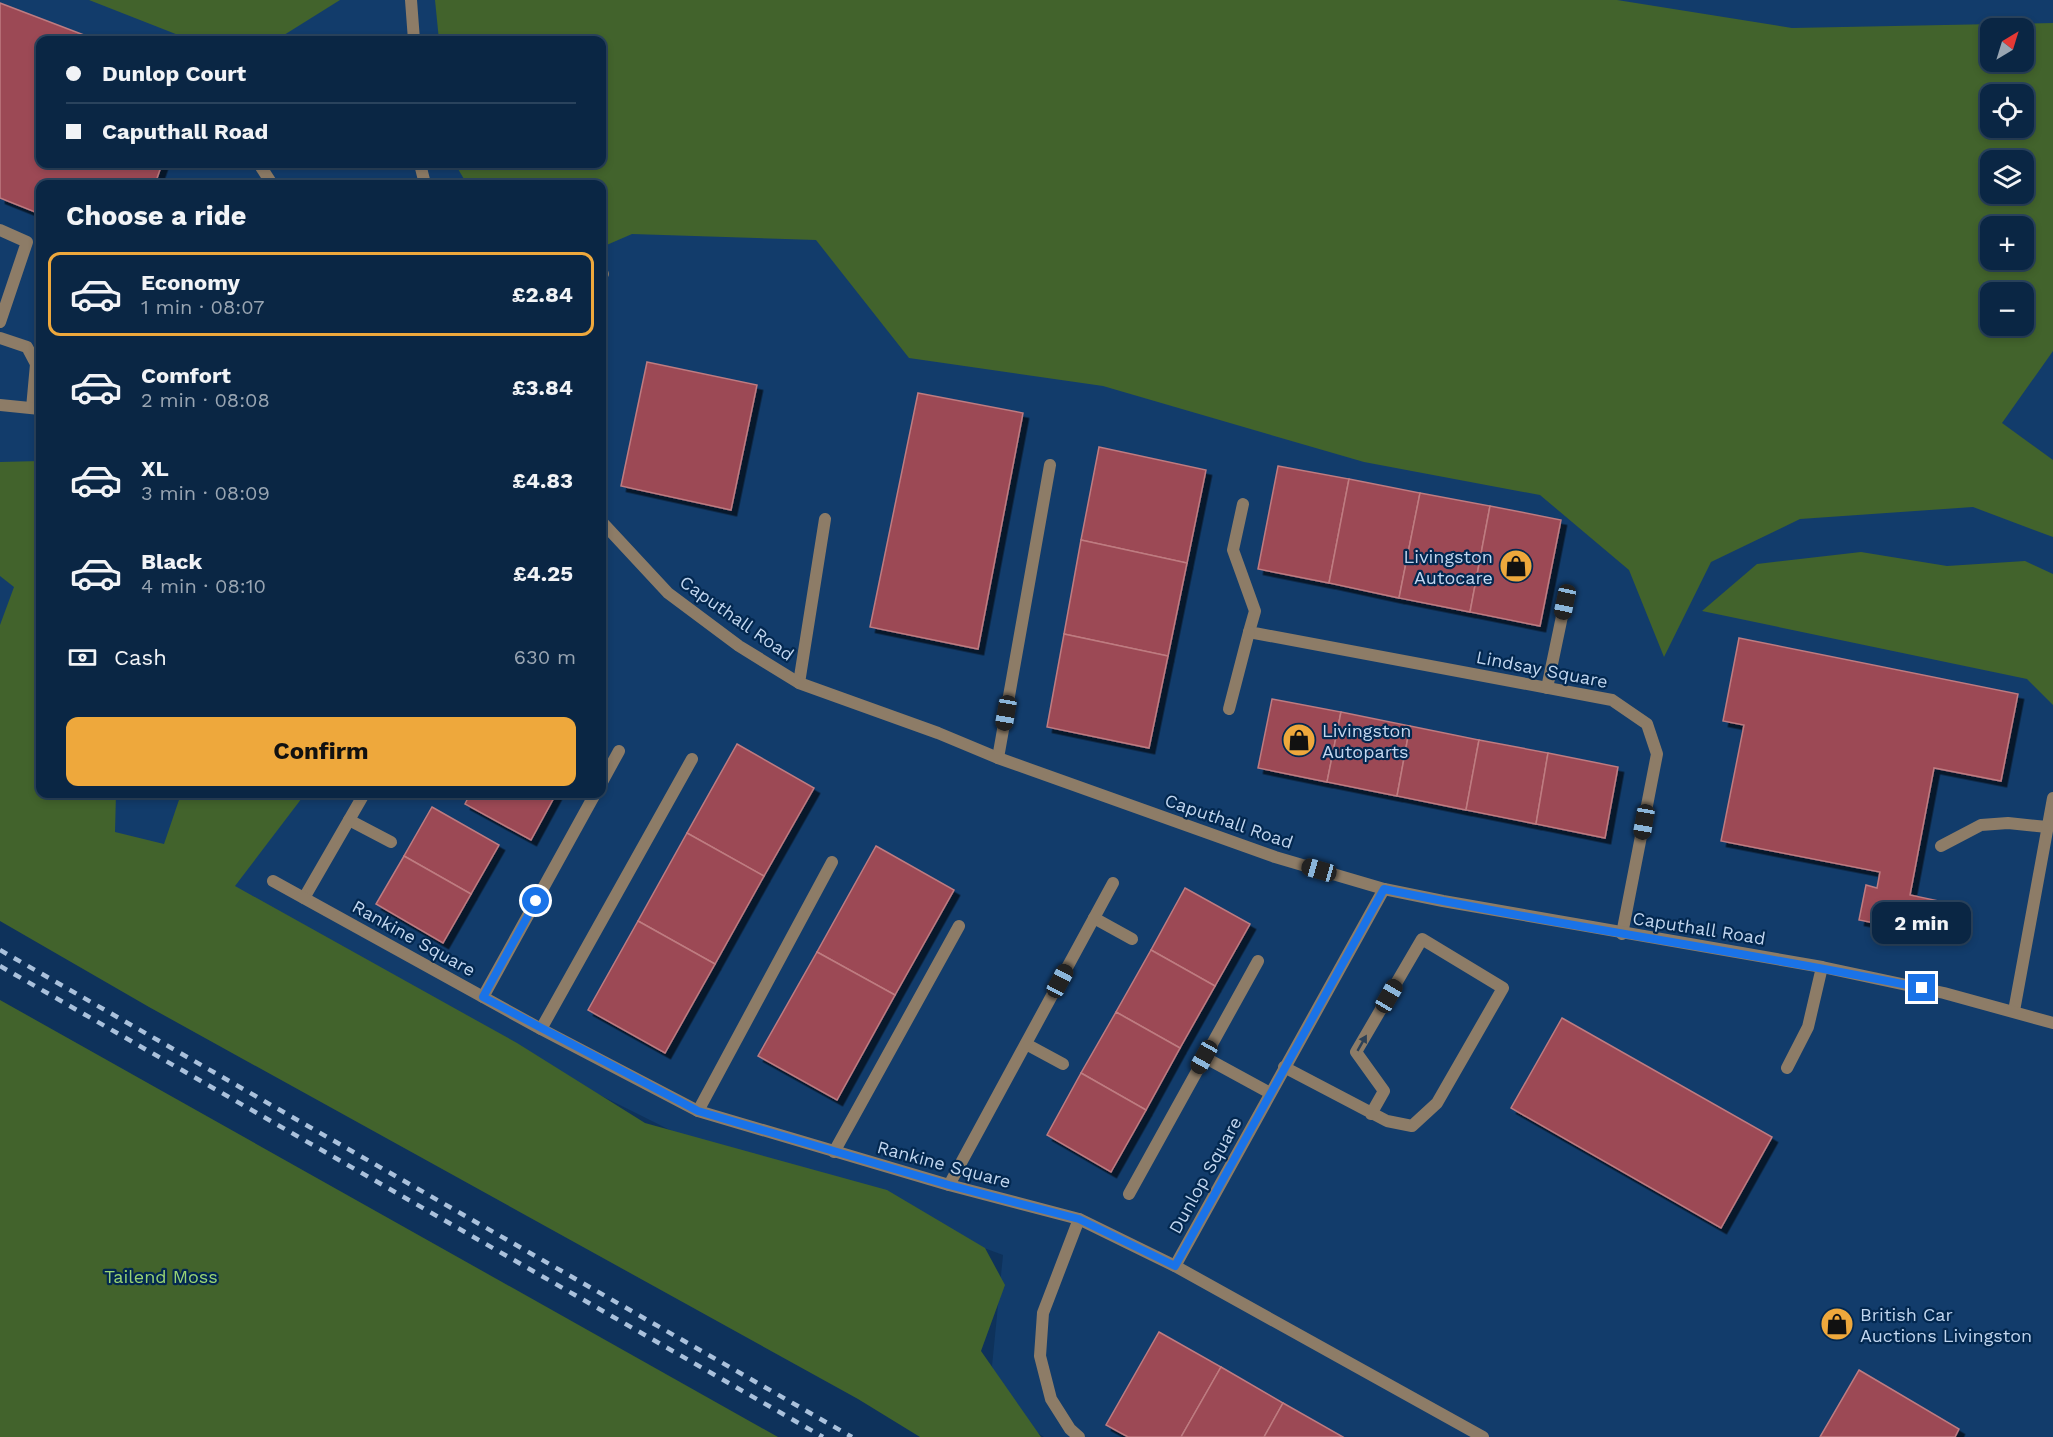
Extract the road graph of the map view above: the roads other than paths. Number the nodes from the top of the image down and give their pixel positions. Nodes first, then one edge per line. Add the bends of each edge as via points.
1 (411, 0) edge
2 (414, 36) edge
3 (0, 230) edge
4 (0, 322) edge
5 (0, 338) edge
6 (0, 405) edge
7 (36, 409) edge
8 (1050, 465) dead end
9 (1243, 504) dead end
10 (825, 519) dead end
11 (606, 526) edge
12 (1565, 602) dead end
13 (1249, 632) junction
14 (799, 683) junction
15 (1546, 688) junction
16 (1229, 709) dead end
17 (618, 750) dead end
18 (998, 758) junction
19 (692, 759) dead end
20 (606, 774) edge
21 (362, 798) edge
22 (593, 798) edge
23 (2053, 799) edge
24 (349, 820) junction
25 (2047, 827) junction
26 (391, 842) dead end
27 (1941, 846) dead end
28 (832, 862) dead end
29 (273, 880) dead end
30 (1113, 883) dead end
31 (1384, 889) junction
32 (304, 898) junction
33 (1094, 918) junction
34 (959, 926) dead end
35 (1622, 934) junction
36 (1132, 939) dead end
37 (1258, 961) dead end
38 (1822, 967) junction
39 (483, 997) junction
40 (2014, 1011) junction
41 (2053, 1023) edge
42 (541, 1029) junction
43 (1026, 1044) junction
44 (1204, 1057) junction
45 (1063, 1064) dead end
46 (1284, 1067) junction
47 (1787, 1068) dead end
48 (1270, 1093) junction
49 (698, 1111) junction
50 (1371, 1114) junction
51 (834, 1152) junction
52 (949, 1185) junction
53 (1129, 1194) dead end
54 (1079, 1219) junction
55 (1175, 1266) junction
56 (1080, 1437) edge
57 (1483, 1437) edge

1 - 2 street
3 - 4 street via 27,242
5 - 7 street via 27,347 36,364
6 - 7 street
8 - 18 street
9 - 13 street via 1233,550 1255,611
10 - 14 street
11 - 14 street, Caputhall Road via 668,593 739,646
12 - 15 street
13 - 15 street, Lindsay Square
13 - 16 street
14 - 18 street, Caputhall Road
15 - 35 street, Lindsay Square via 1612,700 1647,724 1654,744 1657,754
17 - 20 street
18 - 31 street, Caputhall Road via 1275,857
19 - 42 street
21 - 24 street
22 - 39 street
23 - 25 street
24 - 26 street
24 - 32 street
25 - 27 street via 1981,825
25 - 40 street
28 - 49 street
29 - 32 street, Rankine Square
30 - 33 street
31 - 35 street, Caputhall Road
31 - 46 street, Dunlop Square
32 - 39 street, Rankine Square
33 - 36 street
33 - 43 street
34 - 51 street
35 - 38 street, Caputhall Road
37 - 44 street
38 - 40 street, Caputhall Road
38 - 47 street via 1808,1027
39 - 42 street, Rankine Square
40 - 41 street, Caputhall Road
42 - 49 street, Rankine Square
43 - 45 street
43 - 52 street
44 - 48 street
44 - 53 street
46 - 48 street, Dunlop Square
46 - 50 street
48 - 55 street, Dunlop Square
49 - 51 street, Rankine Square
50 -> 50 street via 1384,1091 1356,1052 1422,939 1503,988 1437,1103 1412,1126
51 - 52 street, Rankine Square
52 - 54 street, Rankine Square
54 - 55 street, Rankine Square
54 - 56 street via 1043,1313 1040,1356 1051,1399 1070,1429
55 - 57 street

